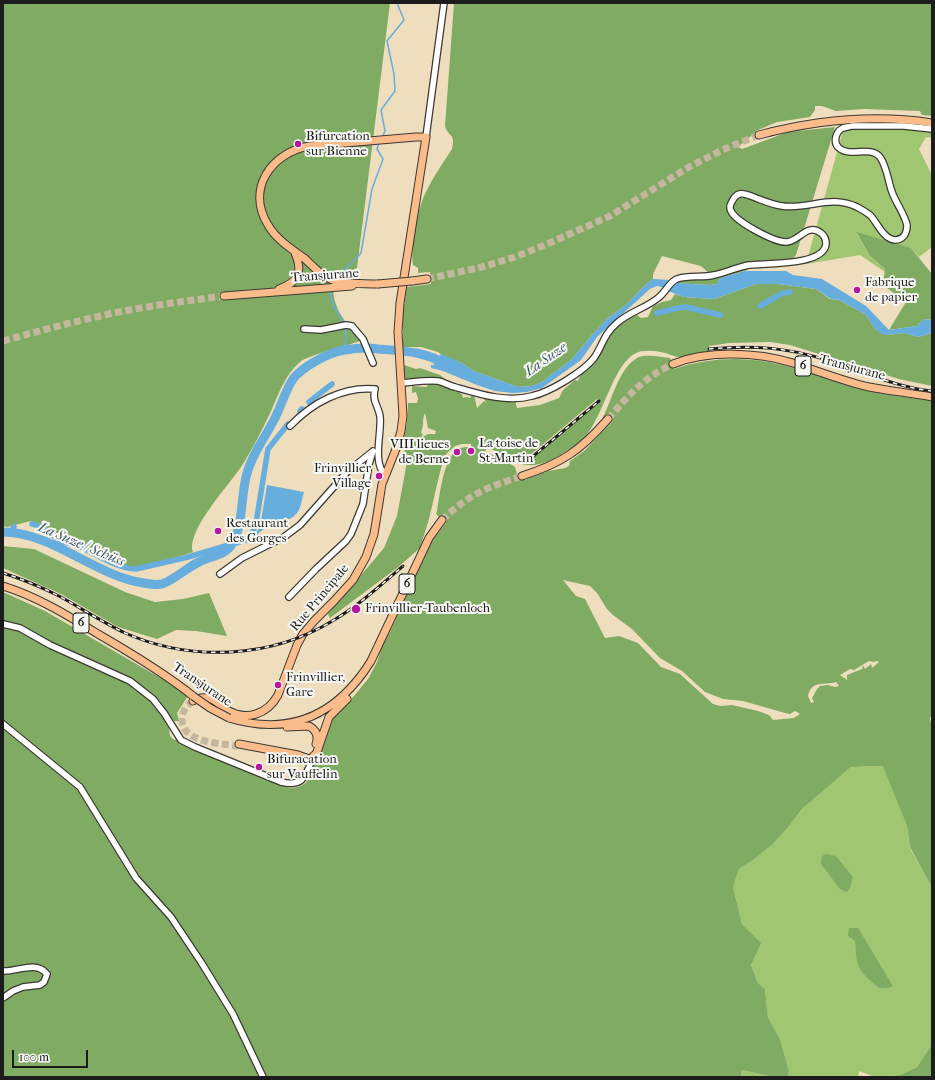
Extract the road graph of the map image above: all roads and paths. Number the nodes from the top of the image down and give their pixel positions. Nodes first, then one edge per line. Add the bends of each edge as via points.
1 (444, 3) edge
2 (932, 124) edge
3 (932, 129) edge
4 (759, 135) tunnel mouth
5 (426, 137) junction
6 (295, 252) junction
7 (426, 279) tunnel mouth
8 (378, 284) junction
9 (268, 293) junction
10 (224, 296) tunnel mouth
11 (304, 329) dead end
12 (373, 363) dead end
13 (673, 364) tunnel mouth
14 (401, 381) junction
15 (932, 397) edge
16 (608, 419) tunnel mouth
17 (290, 426) dead end
18 (378, 444) junction
19 (372, 452) junction
20 (385, 475) junction
21 (522, 476) tunnel mouth
22 (442, 520) tunnel mouth
23 (220, 574) dead end
24 (3, 586) edge
25 (289, 597) dead end
26 (3, 624) edge
27 (359, 680) junction
28 (194, 700) junction
29 (3, 724) edge
30 (277, 724) junction
31 (239, 744) tunnel mouth
32 (313, 758) junction
33 (3, 971) edge
34 (3, 998) edge
35 (263, 1077) edge

1 - 5 street
2 - 4 main road via 890,119 836,120 789,127
3 - 14 street via 852,126 843,128 835,138 840,149 848,152 874,153 879,157 907,225 907,231 900,239 889,238 869,214 849,203 829,201 799,207 782,206 741,193 730,206 731,212 743,222 765,235 784,242 795,240 806,231 817,230 825,237 825,248 816,257 746,265 714,275 677,279 653,302 616,323 606,335 594,358 582,369 533,396 492,397 439,382
5 - 6 main road via 309,146 284,155 272,165 264,179 261,204 273,232
5 - 14 main road, Rue Principale via 400,303 398,333
6 - 8 main road via 330,280
6 - 9 main road via 300,266 296,278 288,286
7 - 8 main road, Transjurane, bridge
8 - 9 main road, Transjurane
9 - 10 main road, Transjurane
11 - 12 street via 321,330 352,326 365,343
13 - 15 main road, Transjurane / 6 via 700,357 732,354 759,356 791,362 869,387
14 - 20 main road, Rue Principale via 401,431
16 - 21 main road via 569,456
17 - 18 street via 303,413 329,397 355,389 375,389 374,400 380,417
18 - 19 street
18 - 20 street via 380,466
19 - 23 street via 347,472 300,525 284,537 242,558
19 - 25 street via 363,504 351,534
20 - 28 main road, Rue Principale via 374,534 362,566 344,592 305,631 276,698 270,706 264,711 244,716 218,704
22 - 27 main road, Transjurane / 6 via 429,538 376,651
24 - 28 main road, Transjurane / 6 via 39,599 75,619 163,673
26 - 32 street via 20,628 50,645 130,681 152,699 181,740 195,747 295,784 307,773
27 - 30 main road, Transjurane / 6 via 338,701 319,713 296,722
27 - 32 main road via 353,694 329,716
28 - 30 main road, Transjurane / 6, bridge via 229,718 254,724
29 - 35 street via 80,788 136,878 171,917 205,968 233,1014
30 - 32 main road via 286,727 305,725 315,730 318,741
31 - 32 main road
33 - 34 street via 10,972 30,967 44,970 47,974 40,985 23,987

